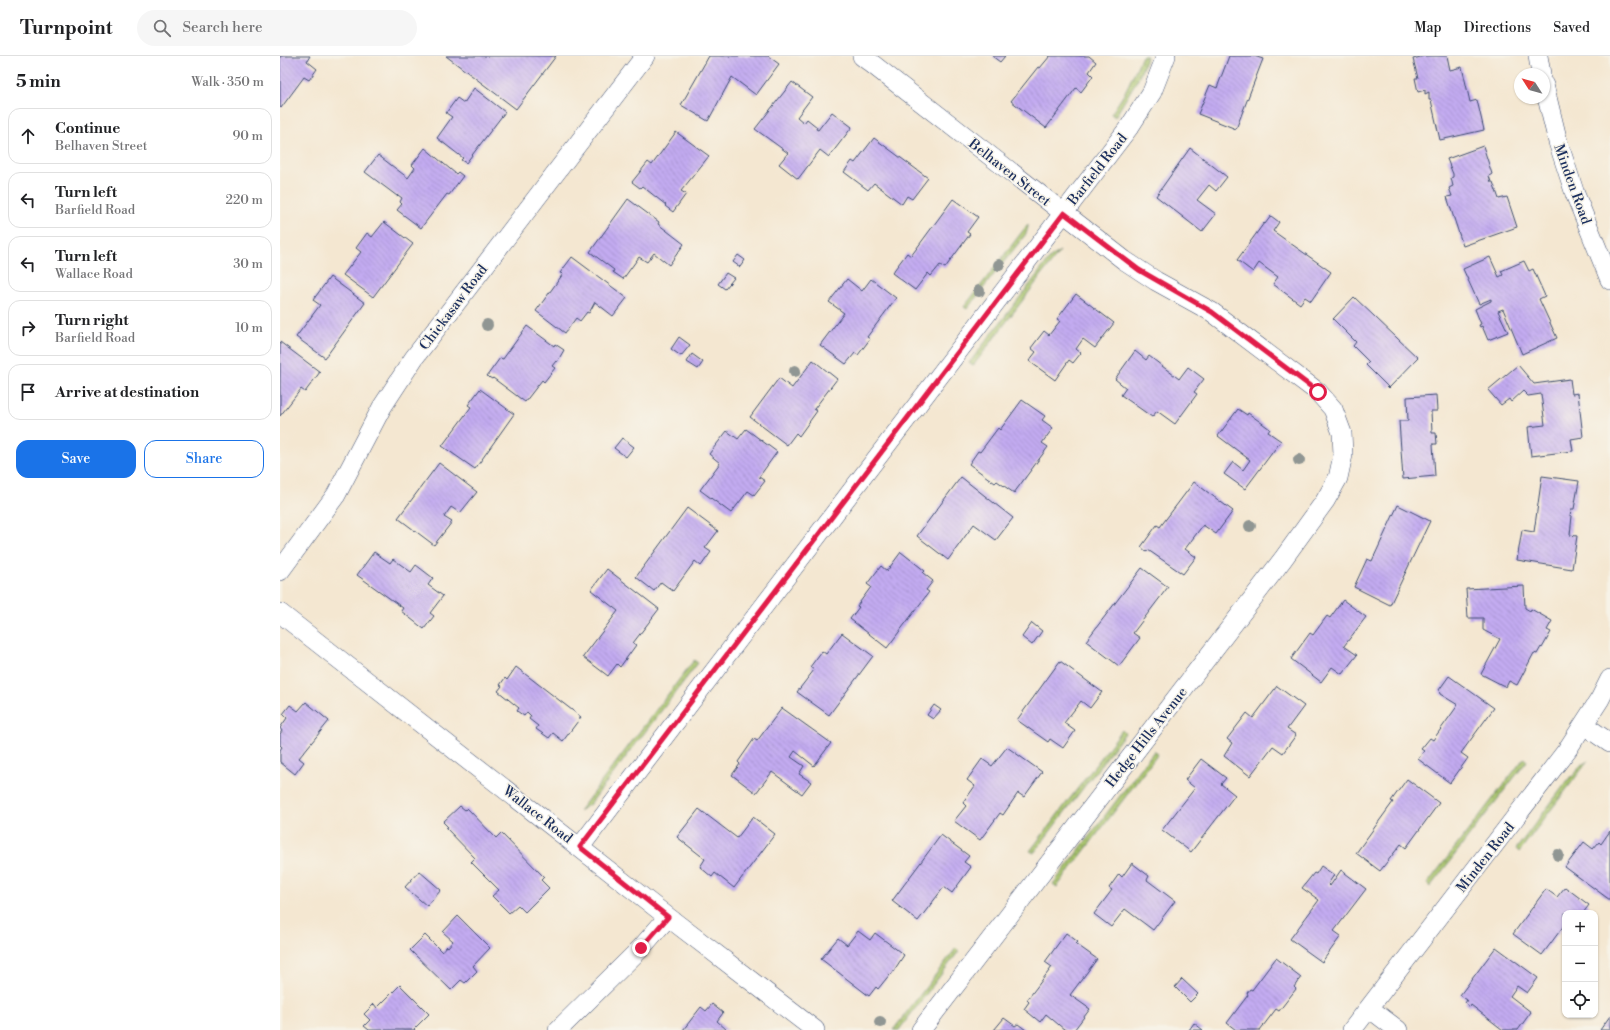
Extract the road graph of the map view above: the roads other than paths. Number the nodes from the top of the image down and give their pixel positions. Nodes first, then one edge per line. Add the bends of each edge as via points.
1 (645, 56) edge
2 (862, 56) edge
3 (1166, 56) edge
4 (1538, 56) edge
5 (1540, 68) edge
6 (1549, 104) edge
7 (1064, 213) junction
8 (1610, 280) edge
9 (1342, 433) joint
10 (280, 571) edge
11 (280, 613) edge
12 (1610, 680) edge
13 (1584, 725) junction
14 (1610, 743) edge
15 (580, 847) junction
16 (668, 917) junction
17 (1369, 1008) junction
18 (558, 1030) edge
19 (816, 1030) edge
20 (921, 1030) edge
21 (1352, 1030) edge
22 (1398, 1030) edge

1 - 10 street, Chickasaw Road via 396,384 336,495
2 - 7 street, Belhaven Street
3 - 7 street, Barfield Road via 1142,110
4 - 5 street
6 - 8 street, Minden Road via 1575,194
7 - 9 street, Belhaven Street via 1139,270 1212,312 1312,387 1333,409
7 - 15 street, Barfield Road
9 - 20 street, Hedge Hills Avenue via 1343,455 1338,478 1325,501
11 - 15 street, Wallace Road
12 - 13 street, Minden Road
13 - 14 street
13 - 17 street, Minden Road
15 - 16 street, Wallace Road
16 - 18 street via 641,948
16 - 19 street, Wallace Road
17 - 21 street, Minden Road
17 - 22 street

